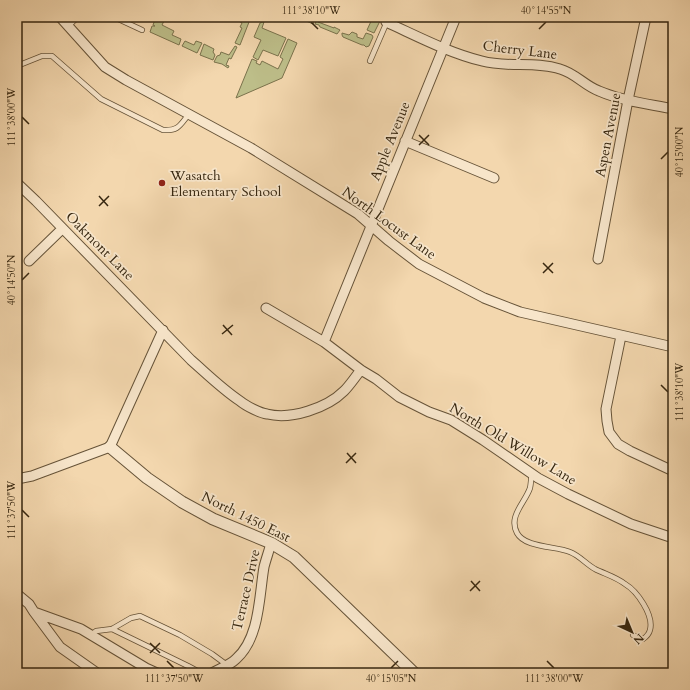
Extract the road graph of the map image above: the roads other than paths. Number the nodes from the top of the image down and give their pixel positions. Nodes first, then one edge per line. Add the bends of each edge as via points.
1 (60, 17) edge
2 (78, 17) edge
3 (114, 17) edge
4 (456, 17) edge
5 (646, 17) edge
6 (387, 20) edge
7 (68, 26) junction
8 (142, 30) dead end
9 (443, 48) junction
10 (370, 60) dead end
11 (17, 66) edge
12 (628, 100) junction
13 (673, 109) edge
14 (189, 114) junction
15 (405, 141) junction
16 (494, 178) dead end
17 (17, 183) edge
18 (371, 226) junction
19 (62, 229) junction
20 (598, 258) dead end
21 (29, 261) dead end
22 (266, 308) dead end
23 (163, 330) junction
24 (621, 336) junction
25 (324, 342) junction
26 (673, 347) edge
27 (361, 370) junction
28 (110, 447) junction
29 (673, 471) edge
30 (532, 473) junction
31 (17, 479) edge
32 (673, 538) edge
33 (271, 543) junction
34 (17, 594) edge
35 (34, 612) junction
36 (112, 628) junction
37 (90, 635) junction
38 (633, 635) dead end
39 (227, 665) junction
40 (97, 673) edge
41 (157, 673) edge
42 (201, 673) edge
43 (212, 673) edge
44 (414, 673) edge

1 - 7 street, North Locust Lane
2 - 7 lane
3 - 8 lane
4 - 9 street, Apple Avenue
5 - 12 street, Aspen Avenue
6 - 9 street, Cherry Lane
6 - 10 lane
7 - 14 street, North Locust Lane via 105,67
9 - 12 street, Cherry Lane via 482,61 538,64 560,69 575,75 598,91
9 - 15 street, Apple Avenue
11 - 14 lane via 42,56 52,56 101,99 162,130 178,128
12 - 13 street, Cherry Lane
12 - 20 street, Aspen Avenue
14 - 18 street, North Locust Lane via 251,148 358,214
15 - 16 street
15 - 18 street, Apple Avenue
17 - 19 street, Oakmont Lane
18 - 24 street, North Locust Lane via 419,264 484,298 520,312
18 - 25 street, Apple Avenue
19 - 21 street
19 - 23 street, Oakmont Lane
22 - 25 street, North Old Willow Lane
23 - 27 street, Oakmont Lane via 217,384 241,402 268,414 294,415 330,402 344,391
23 - 28 street
24 - 26 street, North Locust Lane
24 - 29 street via 606,408 610,432 618,444
25 - 27 street, North Old Willow Lane
27 - 30 street, North Old Willow Lane via 399,397 451,420
28 - 31 street via 32,476
28 - 33 street, North 1450 East via 147,478 182,502 213,519
30 - 32 street, North Old Willow Lane via 568,494 631,524
30 - 38 lane via 530,489 518,508 515,520 517,533 527,541 570,551 594,569 620,580 632,589 645,607 651,626 643,639
33 - 39 street, Terrace Drive via 264,566 256,623 247,645 236,660
33 - 44 street, North 1450 East via 294,557
34 - 35 street
35 - 37 street via 81,629
35 - 40 street via 60,647
36 - 37 lane
36 - 39 lane via 140,616 180,635
36 - 42 lane
37 - 41 street
39 - 43 street, Terrace Drive

